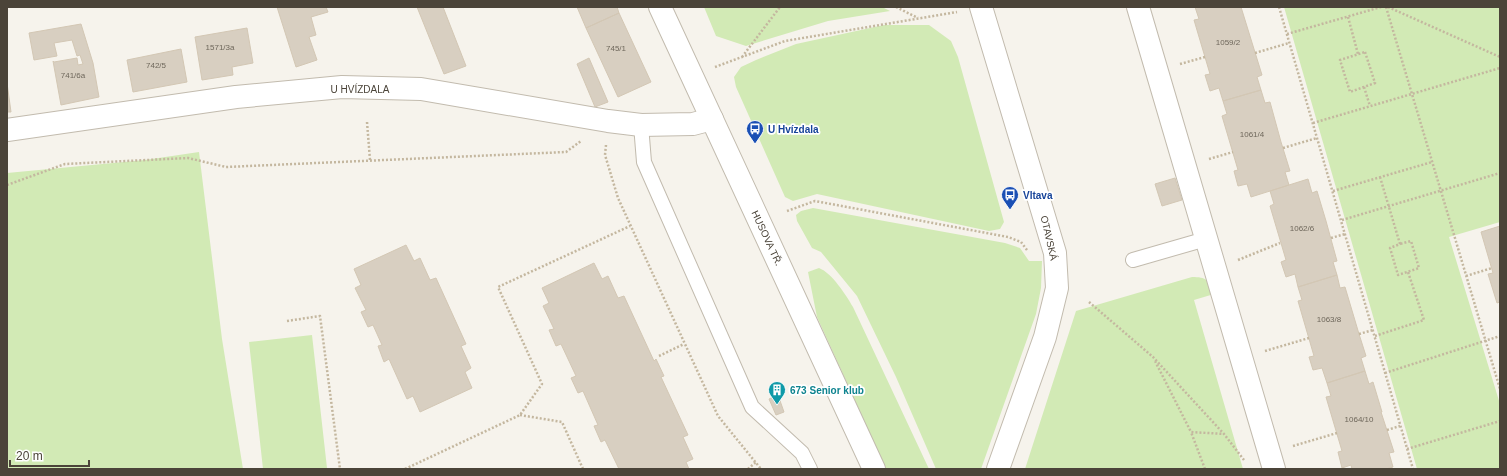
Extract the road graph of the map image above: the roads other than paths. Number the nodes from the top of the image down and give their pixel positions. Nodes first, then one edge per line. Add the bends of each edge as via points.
1 (660, 7) edge
2 (981, 7) edge
3 (1138, 7) edge
4 (712, 119) junction
5 (641, 125) junction
6 (7, 130) edge
7 (1206, 239) junction
8 (1133, 260) dead end
9 (1273, 467) edge
10 (810, 469) edge
11 (874, 469) edge
12 (998, 469) edge

1 - 4 street, HUSOVA TŘ.
2 - 12 street, OTAVSKÁ via 1055,253 1057,288 1045,337
3 - 7 street
4 - 5 street, U HVÍZDALA via 693,124
4 - 11 street, HUSOVA TŘ.
5 - 6 street, U HVÍZDALA via 421,89 342,87 236,97
5 - 10 lane via 644,162 752,407 802,453
7 - 8 lane
7 - 9 street

